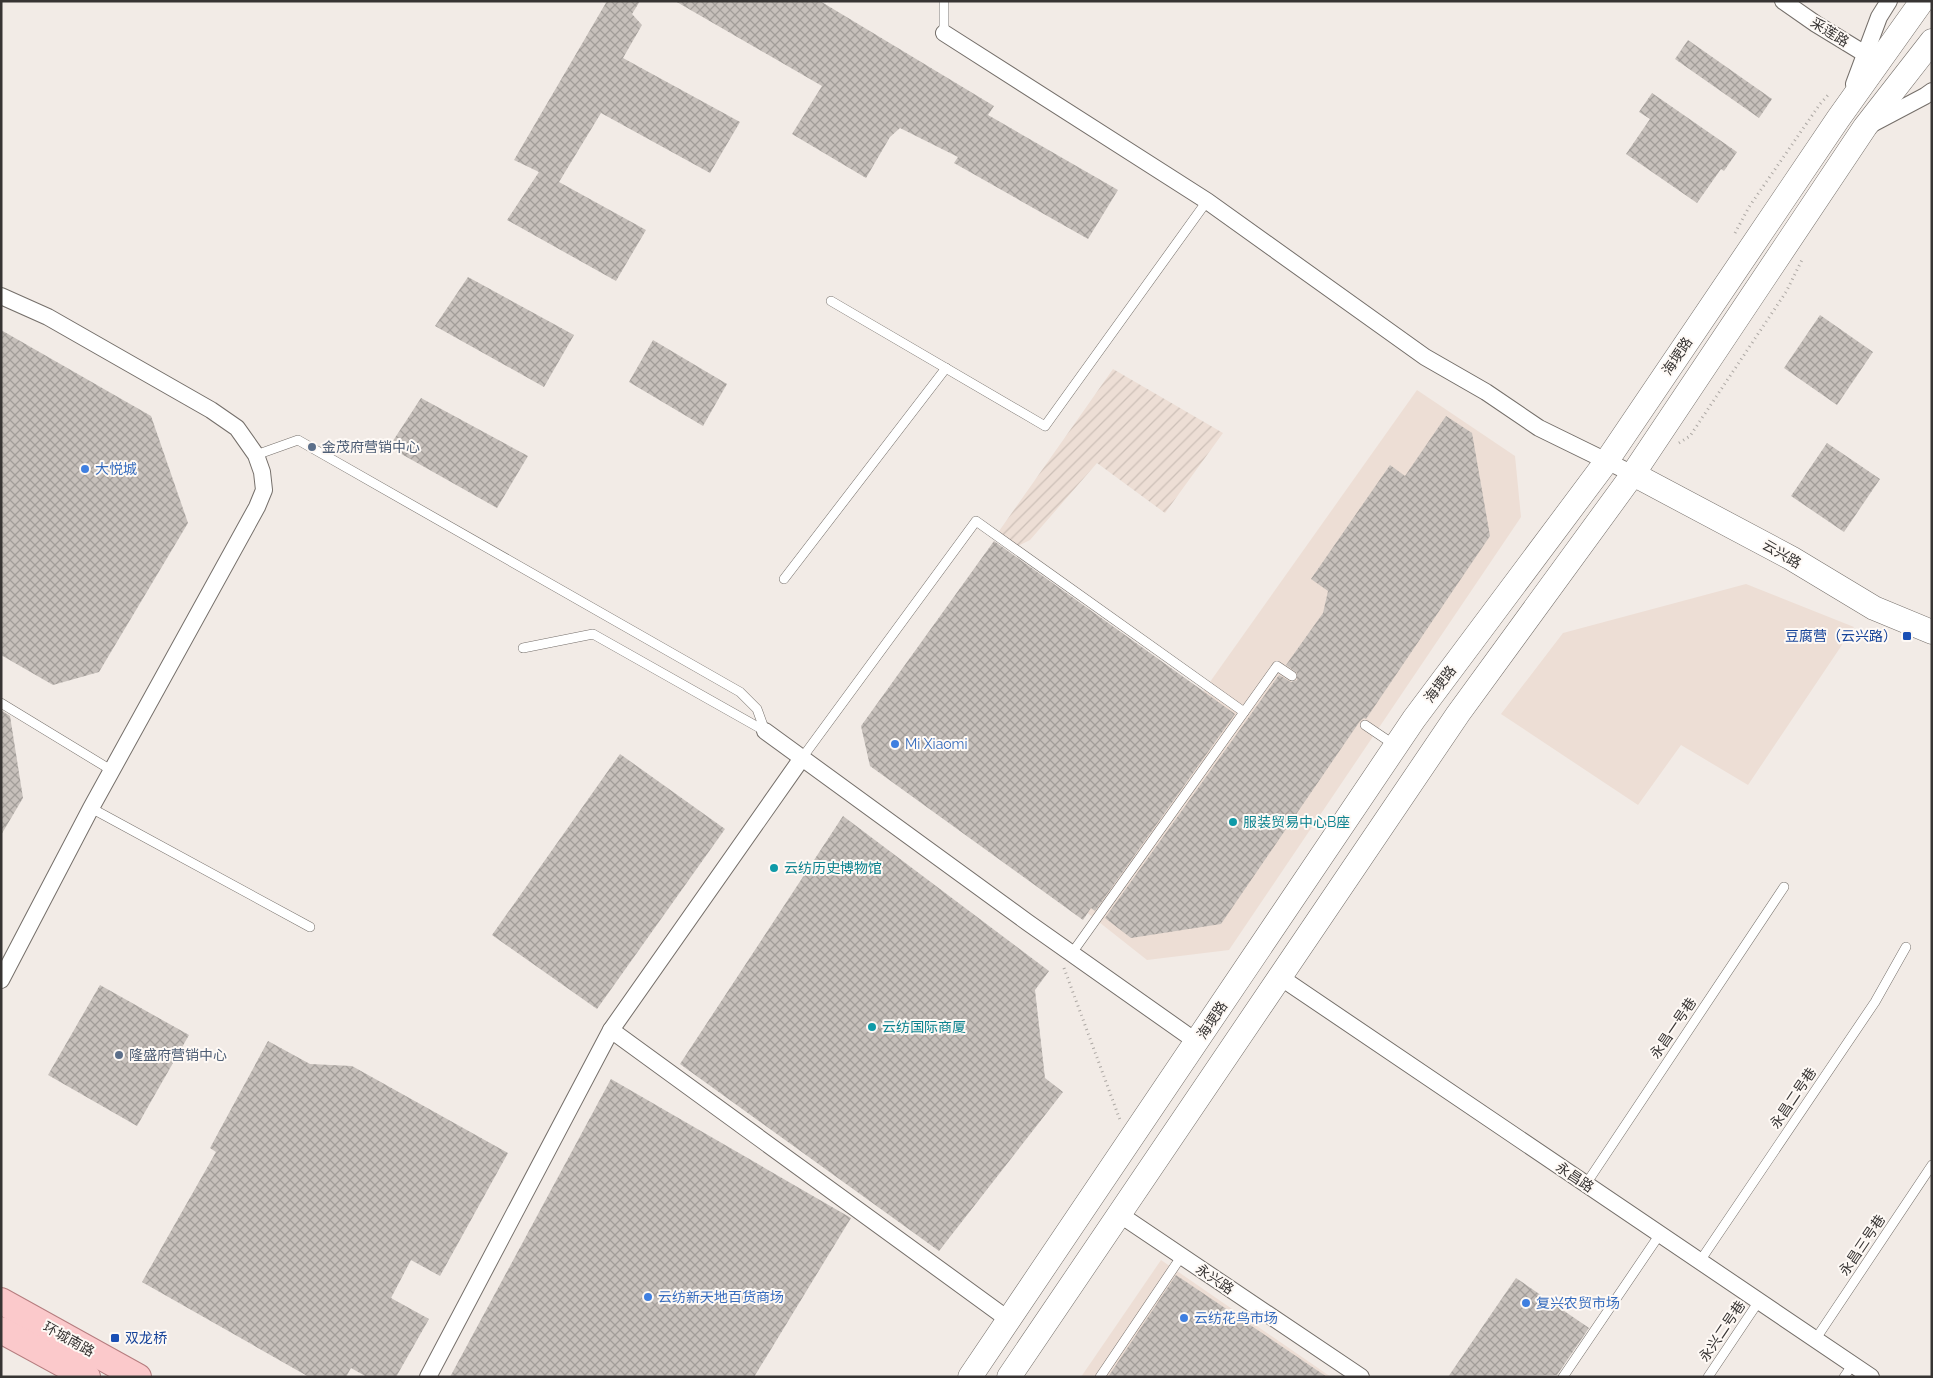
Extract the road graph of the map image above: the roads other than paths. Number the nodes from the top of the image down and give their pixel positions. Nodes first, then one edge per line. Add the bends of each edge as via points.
1 (944, 1) edge
2 (1783, 1) edge
3 (1889, 1) edge
4 (1922, 1) edge
5 (944, 33) joint
6 (1932, 41) edge
7 (1873, 58) junction
8 (1902, 79) junction
9 (1930, 95) edge
10 (1865, 127) junction
11 (1207, 201) junction
12 (1, 296) edge
13 (831, 301) dead end
14 (946, 368) junction
15 (256, 455) junction
16 (1606, 462) junction
17 (1633, 474) junction
18 (784, 580) dead end
19 (1932, 632) edge
20 (523, 648) dead end
21 (1292, 676) dead end
22 (1, 703) edge
23 (1244, 712) junction
24 (1365, 725) dead end
25 (765, 732) junction
26 (1396, 746) junction
27 (802, 758) junction
28 (112, 770) junction
29 (91, 808) junction
30 (1784, 887) dead end
31 (310, 927) dead end
32 (1906, 947) dead end
33 (1072, 953) junction
34 (1280, 978) junction
35 (1, 980) edge
36 (611, 1030) junction
37 (1197, 1042) junction
38 (1932, 1165) edge
39 (1586, 1184) junction
40 (1119, 1214) junction
41 (1660, 1234) junction
42 (1181, 1256) junction
43 (1700, 1261) junction
44 (1, 1301) edge
45 (1759, 1301) junction
46 (1009, 1320) junction
47 (2, 1332) edge
48 (1815, 1340) junction
49 (1848, 1371) edge
50 (87, 1377) edge
51 (138, 1377) edge
52 (428, 1377) edge
53 (970, 1377) edge
54 (1009, 1377) edge
55 (1100, 1377) edge
56 (1361, 1377) edge
57 (1563, 1377) edge
58 (1708, 1377) edge
59 (1871, 1377) edge

1 - 5 lane
2 - 7 street, 采莲路
3 - 7 street via 1879,17
4 - 7 main road, 海埂路
5 - 11 street
6 - 8 main road
7 - 16 main road, 海埂路 via 1844,111
8 - 9 street
8 - 10 main road
9 - 10 street
10 - 17 main road
11 - 14 lane via 1045,426
11 - 16 street via 1425,357 1486,392 1539,428
12 - 15 street via 48,318 211,410 237,428
13 - 14 lane
14 - 18 lane
15 - 25 lane via 298,440 740,692 757,709
15 - 28 street via 264,490 257,508
16 - 17 street
16 - 26 main road, 海埂路
17 - 19 main road, 云兴路 via 1791,558 1874,608
17 - 34 main road via 1458,714
20 - 25 lane via 593,634
21 - 23 lane via 1277,666
22 - 28 lane
23 - 27 lane via 976,521
23 - 33 lane
24 - 26 lane
25 - 27 street
26 - 37 main road, 海埂路
27 - 33 street
27 - 36 street
28 - 29 street
29 - 31 lane
29 - 35 street
30 - 39 lane, 永昌一号巷
32 - 43 lane, 永昌二号巷 via 1875,1002
33 - 37 street
34 - 39 street, 永昌路
34 - 40 main road
36 - 46 street
36 - 52 street
37 - 46 main road, 海埂路
38 - 48 lane, 永昌三号巷
39 - 41 street, 永昌路
40 - 42 street, 永兴路
40 - 54 main road
41 - 43 street, 永昌路
41 - 57 lane
42 - 55 lane
42 - 56 street, 永兴路
43 - 45 street, 永昌路
44 - 51 main road, 环城南路
45 - 48 street, 永昌路
45 - 58 lane, 永兴二号巷
46 - 53 main road, 海埂路
47 - 50 main road, 环城南路
48 - 49 street, 永昌路
49 - 59 street, 永昌路

